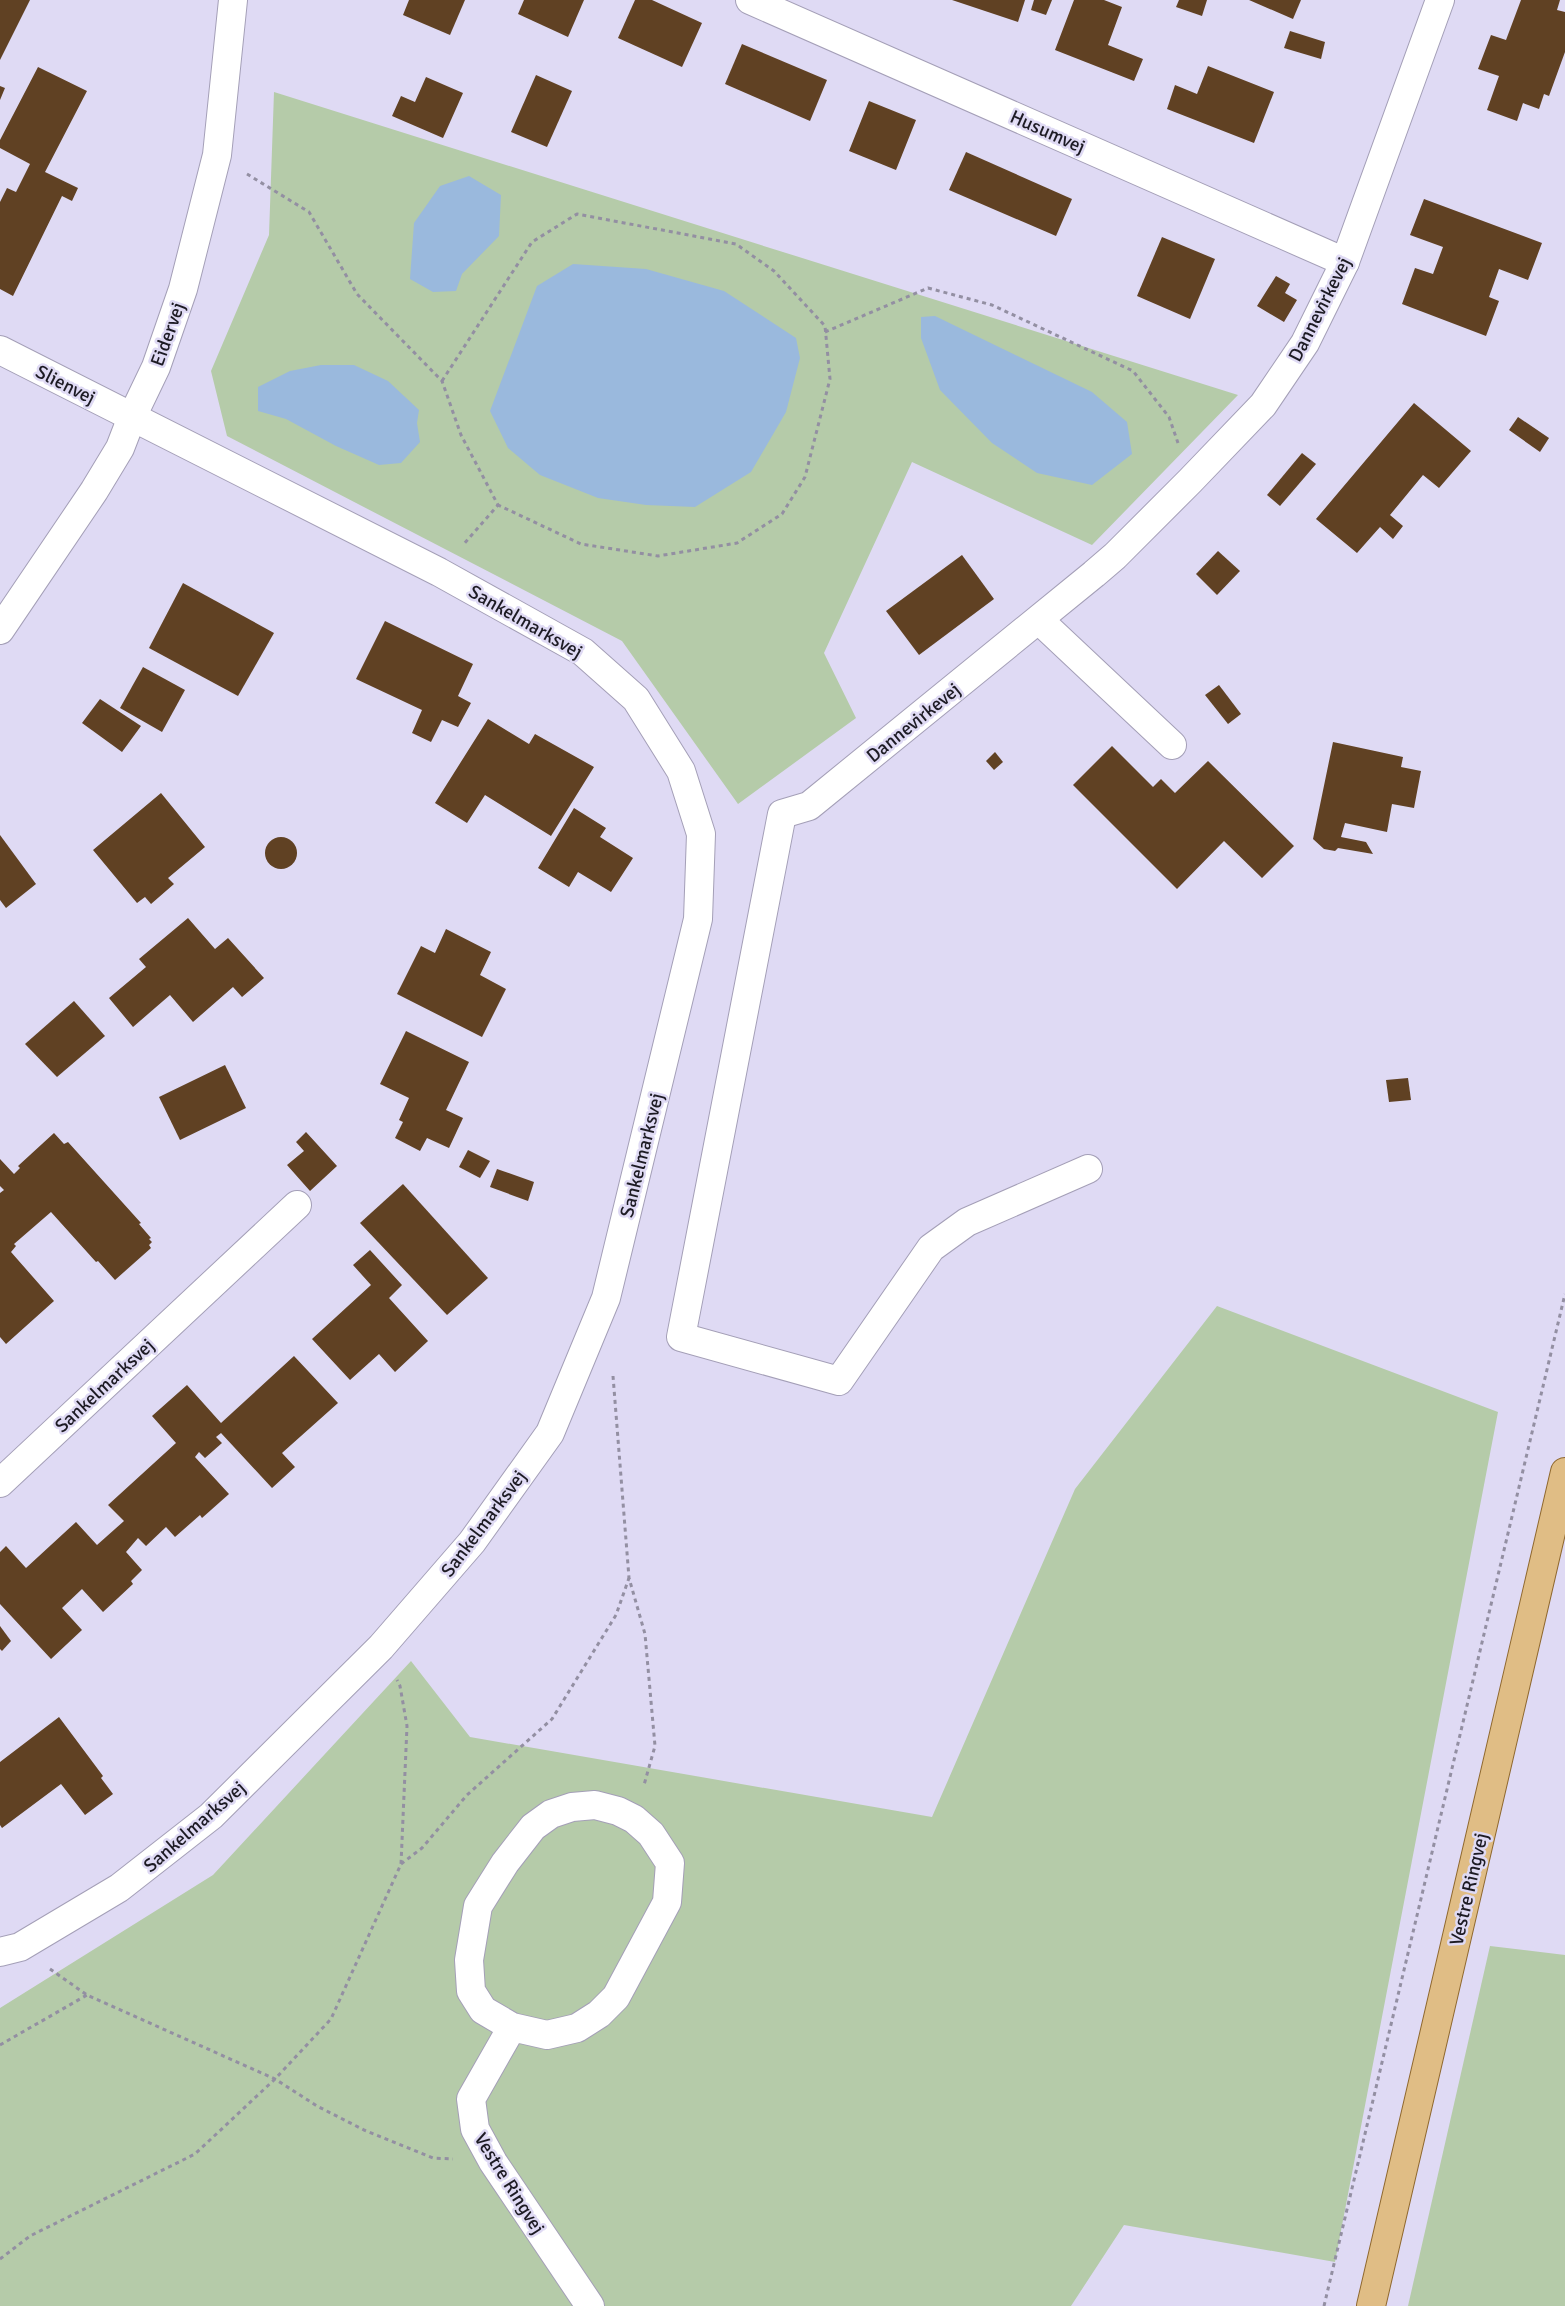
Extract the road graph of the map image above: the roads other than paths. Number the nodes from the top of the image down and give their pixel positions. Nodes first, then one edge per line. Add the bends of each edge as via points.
1 (233, 0) edge
2 (750, 0) edge
3 (1440, 0) edge
4 (1345, 262) junction
5 (0, 350) edge
6 (132, 417) junction
7 (1040, 620) junction
8 (0, 630) edge
9 (1172, 745) dead end
10 (1088, 1169) dead end
11 (297, 1205) dead end
12 (1565, 1472) edge
13 (0, 1483) edge
14 (10, 1950) edge
15 (512, 2027) junction
16 (590, 2306) edge
17 (1371, 2306) edge

1 - 6 street, Eidervej via 217,155 183,289 156,367
2 - 4 street, Husumvej
3 - 4 street, Dannevirkevej
4 - 7 street, Dannevirkevej via 1305,343 1263,405 1115,556
5 - 6 street, Slienvej
6 - 8 street, Eidervej via 120,448 99,482
6 - 14 street, Sankelmarksvej via 439,572 583,652 636,699 681,771 700,834 698,919 606,1298 550,1433 472,1542 381,1647 211,1816 119,1888
7 - 9 street
7 - 10 street, Dannevirkevej via 809,806 782,814 681,1337 839,1381 931,1248 967,1222
11 - 13 street, Sankelmarksvej
12 - 17 main road, Vestre Ringvej
15 - 15 street via 547,2035 577,2028 600,2014 616,1997 667,1902 670,1863 651,1834 634,1819 595,1805 572,1807 550,1814 533,1827 478,1906 469,1960 471,1990 483,2010
15 - 16 street, Vestre Ringvej via 471,2099 475,2129 493,2162

